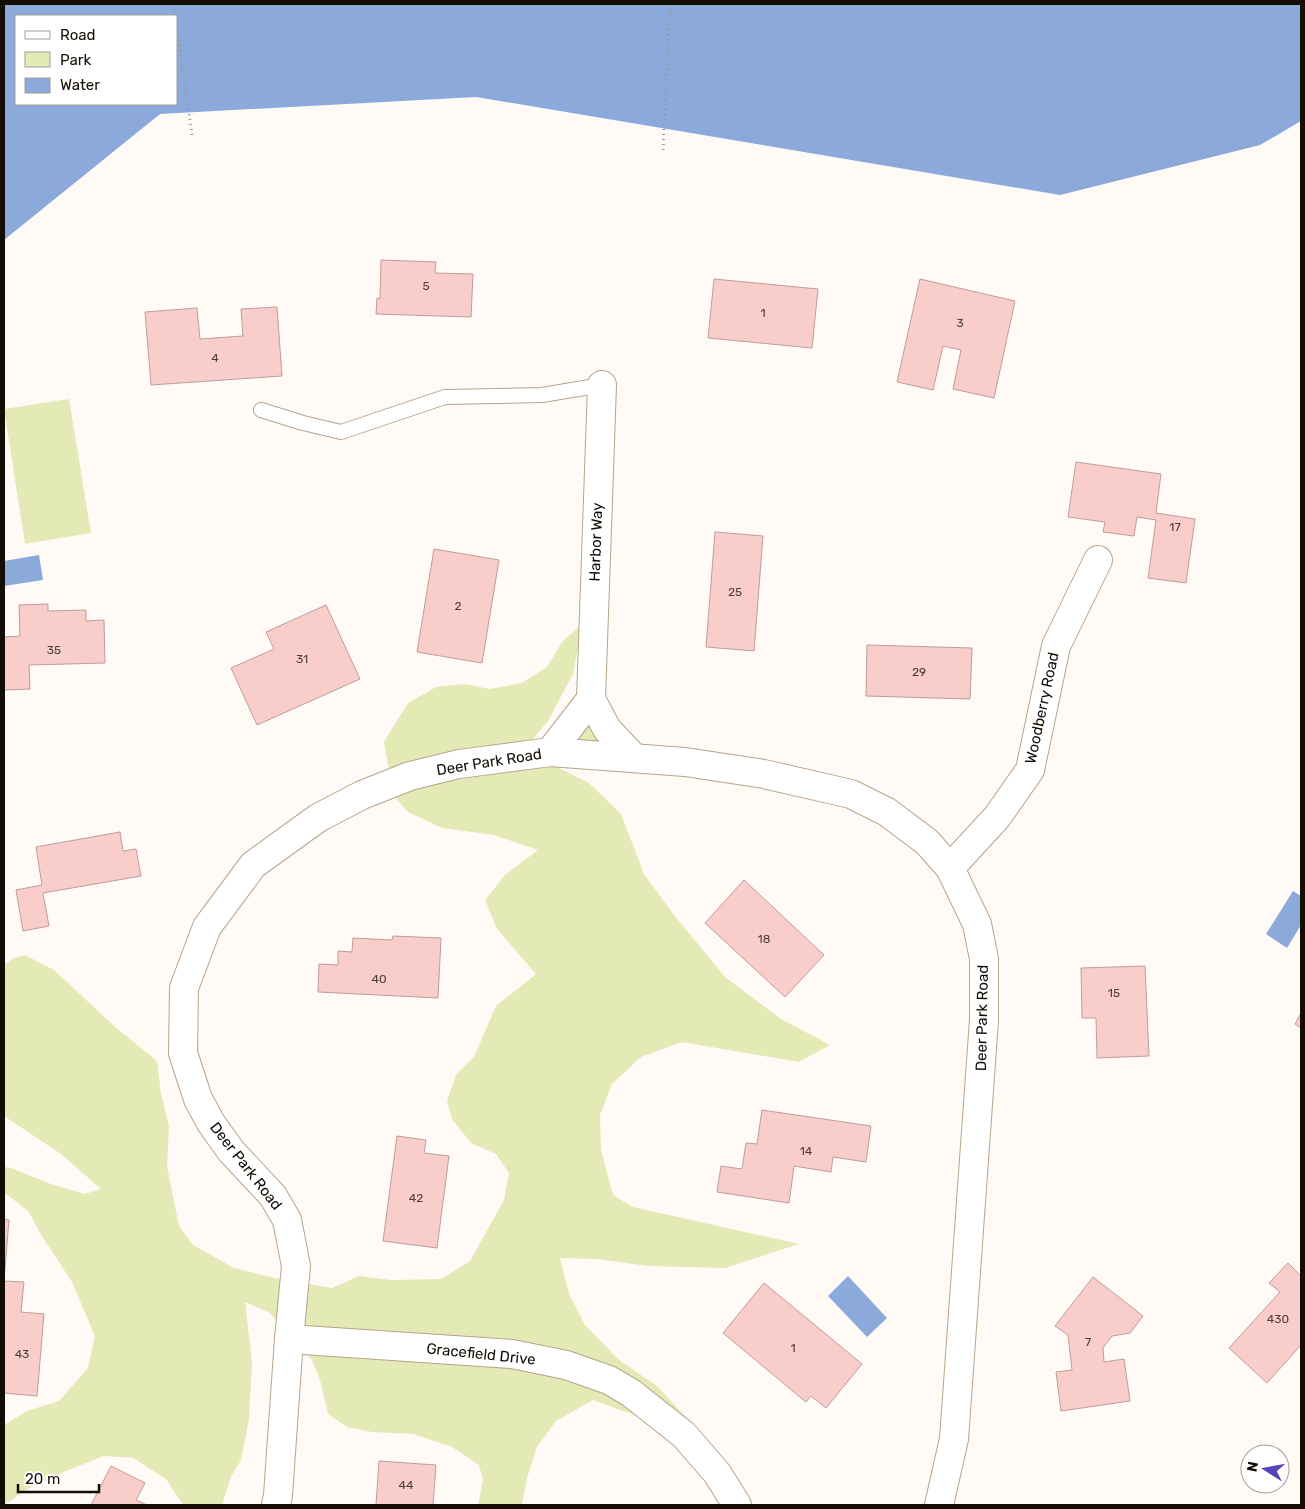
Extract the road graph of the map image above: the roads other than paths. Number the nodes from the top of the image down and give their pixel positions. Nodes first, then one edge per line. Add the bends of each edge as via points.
1 (602, 385) joint
2 (262, 410) dead end
3 (1098, 560) dead end
4 (591, 700) junction
5 (550, 752) junction
6 (634, 758) junction
7 (950, 868) junction
8 (289, 1339) junction
9 (276, 1505) edge
10 (737, 1505) edge
11 (939, 1505) edge

1 - 2 lane via 542,395 445,397 341,432
1 - 4 street, Harbor Way
3 - 7 street, Woodberry Road via 1056,646 1030,770 997,817
4 - 5 street, Deer Park Road
4 - 6 street via 606,729
5 - 6 street, Deer Park Road
5 - 8 street, Deer Park Road via 459,764 410,776 362,794 318,818 254,866 207,927 184,988 183,1053 198,1099 211,1123 273,1196 287,1220 296,1266
6 - 7 street, Deer Park Road via 764,774 850,794 887,812 927,842
7 - 11 street, Deer Park Road via 977,924 984,959 984,1020 954,1439
8 - 9 street, Deer Park Road
8 - 10 street, Gracefield Drive via 512,1354 566,1365 609,1380 631,1393 684,1435 717,1473

